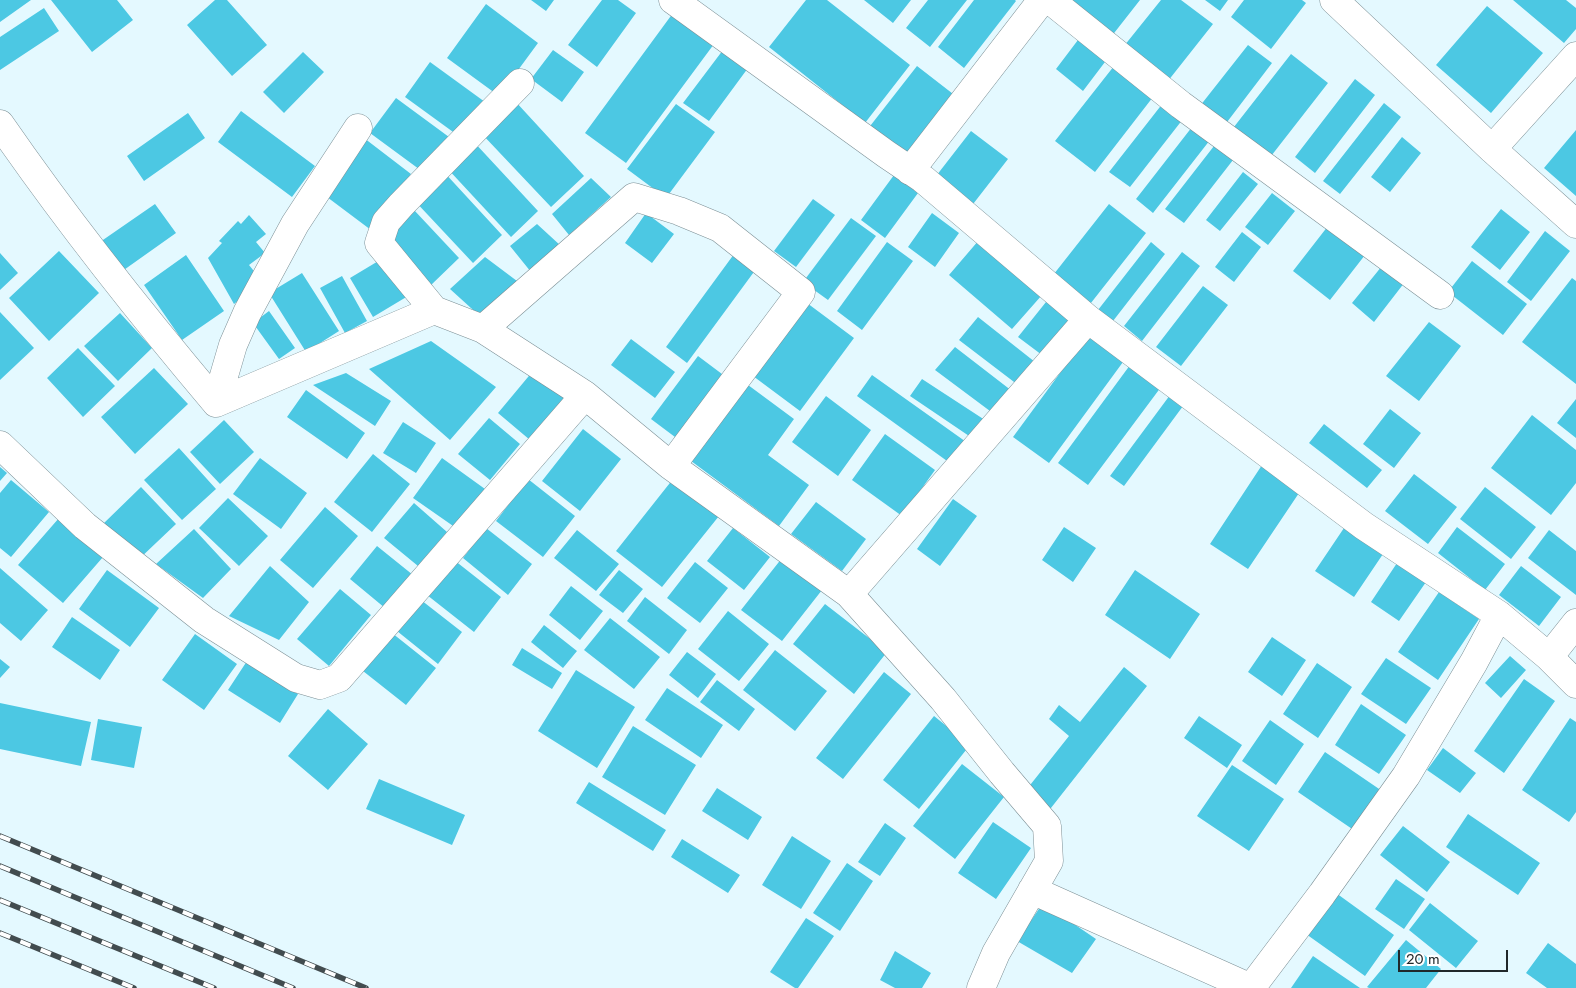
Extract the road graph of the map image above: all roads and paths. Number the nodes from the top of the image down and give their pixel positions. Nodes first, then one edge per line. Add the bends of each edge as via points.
1 (673, 0) edge
2 (1042, 0) edge
3 (1050, 0) edge
4 (1343, 3) edge
5 (1576, 56) edge
6 (520, 83) dead end
7 (0, 124) edge
8 (358, 128) dead end
9 (1492, 149) junction
10 (910, 171) junction
11 (1576, 224) edge
12 (1440, 295) dead end
13 (434, 310) junction
14 (1088, 319) junction
15 (483, 329) junction
16 (585, 396) junction
17 (216, 403) junction
18 (0, 445) edge
19 (671, 466) junction
20 (849, 594) junction
21 (1499, 615) junction
22 (1576, 624) edge
23 (1549, 657) junction
24 (1576, 684) edge
25 (1032, 890) junction
26 (981, 988) edge
27 (1251, 988) edge

1 - 10 street
2 - 10 street
3 - 12 street via 1181,104
4 - 9 street
5 - 9 street
6 - 13 street via 386,222 379,243
7 - 17 street via 152,328
8 - 17 street via 295,224 247,313 233,345
9 - 11 street
10 - 14 street
13 - 15 street
13 - 17 street
14 - 20 street
14 - 21 street via 1364,526
15 - 16 street
15 - 19 street via 634,196 720,228 801,292
16 - 18 street via 339,678 320,685 296,678 204,620 85,526
16 - 19 street
19 - 20 street
20 - 25 street via 943,699 1047,826 1049,861
21 - 23 street
21 - 27 street via 1406,776
22 - 23 street
23 - 24 street
25 - 26 street via 996,953
25 - 27 street

